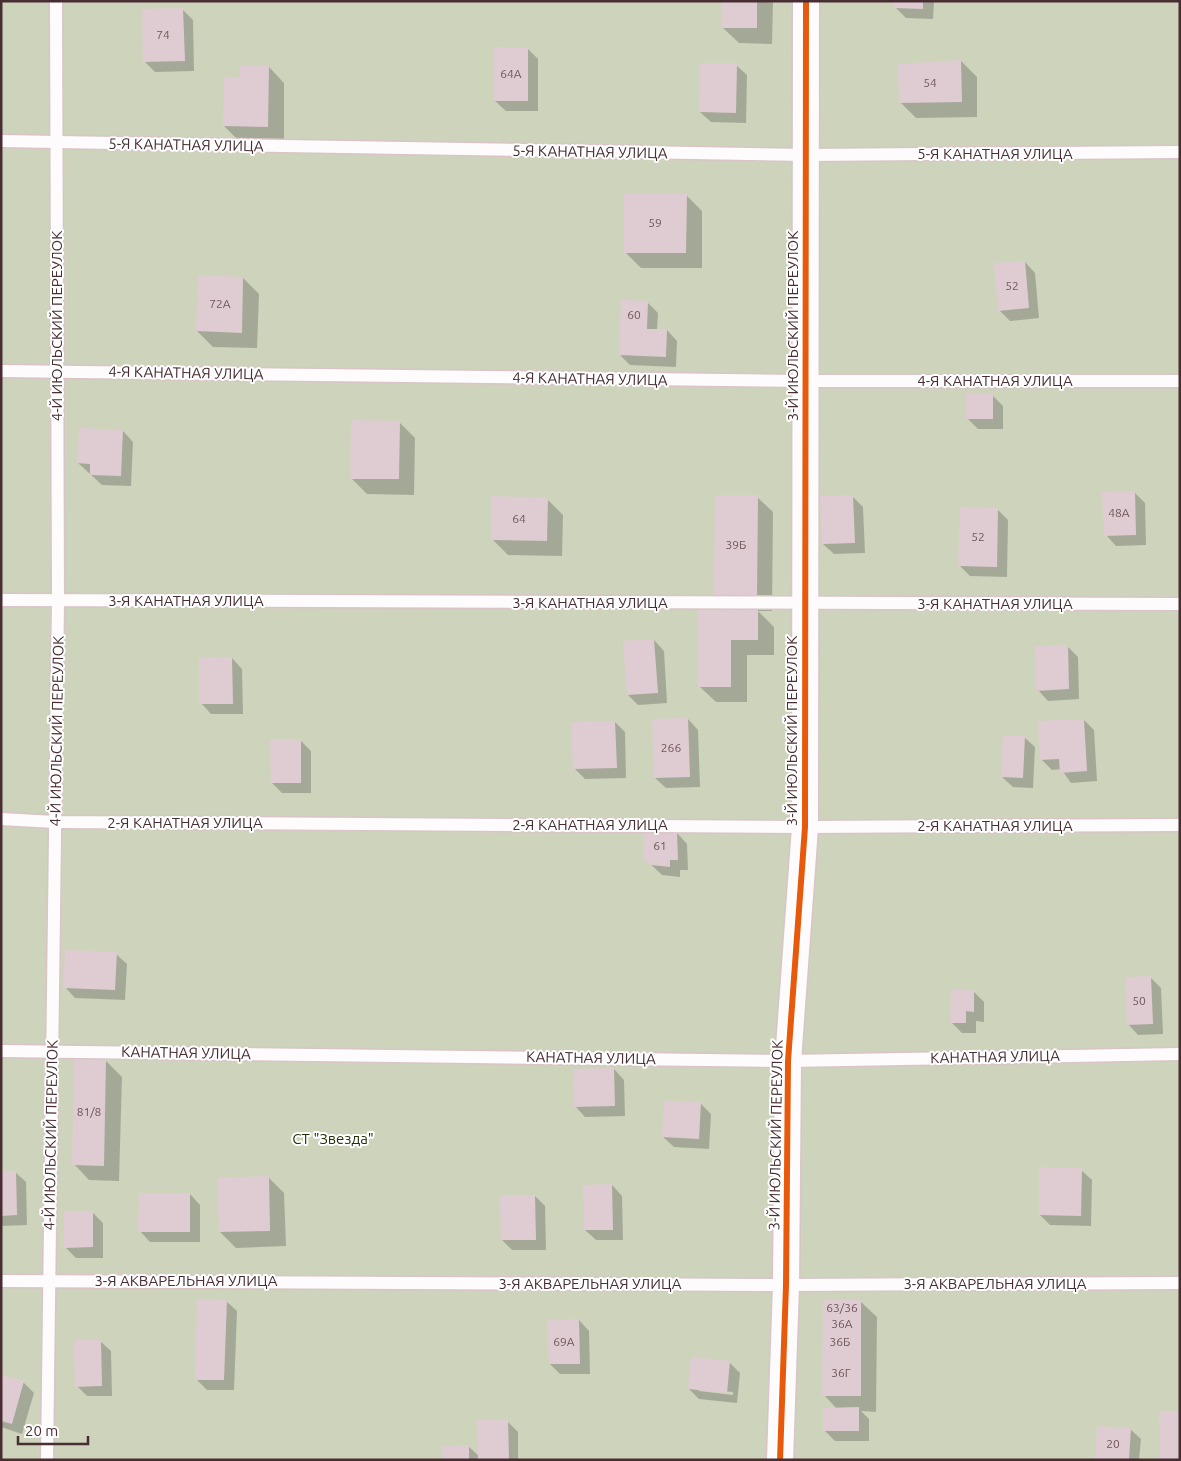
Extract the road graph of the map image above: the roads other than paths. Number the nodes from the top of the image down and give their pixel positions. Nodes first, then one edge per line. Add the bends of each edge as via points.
1 (56, 1) edge
2 (806, 1) edge
3 (1, 141) edge
4 (56, 143) junction
5 (1180, 152) edge
6 (806, 155) junction
7 (1, 371) edge
8 (57, 372) junction
9 (1180, 381) edge
10 (805, 382) junction
11 (1, 600) edge
12 (58, 600) junction
13 (805, 604) junction
14 (1180, 604) edge
15 (1, 819) edge
16 (55, 822) junction
17 (1180, 825) edge
18 (805, 826) junction
19 (1, 1051) edge
20 (52, 1051) junction
21 (1180, 1054) edge
22 (788, 1061) junction
23 (49, 1280) junction
24 (1, 1281) edge
25 (1180, 1283) edge
26 (786, 1285) junction
27 (47, 1460) edge
28 (780, 1460) edge

1 - 4 lane, 4-Й ИЮЛЬСКИЙ ПЕРЕУЛОК
2 - 6 street, 3-Й ИЮЛЬСКИЙ ПЕРЕУЛОК
3 - 4 lane, 5-Я КАНАТНАЯ УЛИЦА
4 - 6 lane, 5-Я КАНАТНАЯ УЛИЦА
4 - 8 lane, 4-Й ИЮЛЬСКИЙ ПЕРЕУЛОК
5 - 6 lane, 5-Я КАНАТНАЯ УЛИЦА
6 - 10 street, 3-Й ИЮЛЬСКИЙ ПЕРЕУЛОК
7 - 8 lane, 4-Я КАНАТНАЯ УЛИЦА
8 - 10 lane, 4-Я КАНАТНАЯ УЛИЦА
8 - 12 lane, 4-Й ИЮЛЬСКИЙ ПЕРЕУЛОК
9 - 10 lane, 4-Я КАНАТНАЯ УЛИЦА
10 - 13 street, 3-Й ИЮЛЬСКИЙ ПЕРЕУЛОК
11 - 12 lane, 3-Я КАНАТНАЯ УЛИЦА
12 - 13 lane, 3-Я КАНАТНАЯ УЛИЦА
12 - 16 lane, 4-Й ИЮЛЬСКИЙ ПЕРЕУЛОК
13 - 14 lane, 3-Я КАНАТНАЯ УЛИЦА
13 - 18 street, 3-Й ИЮЛЬСКИЙ ПЕРЕУЛОК
15 - 16 lane, 2-Я КАНАТНАЯ УЛИЦА
16 - 18 lane, 2-Я КАНАТНАЯ УЛИЦА
16 - 20 lane, 4-Й ИЮЛЬСКИЙ ПЕРЕУЛОК
17 - 18 lane, 2-Я КАНАТНАЯ УЛИЦА
18 - 22 street, 3-Й ИЮЛЬСКИЙ ПЕРЕУЛОК
19 - 20 lane, КАНАТНАЯ УЛИЦА
20 - 22 lane, КАНАТНАЯ УЛИЦА
20 - 23 lane, 4-Й ИЮЛЬСКИЙ ПЕРЕУЛОК
21 - 22 lane, КАНАТНАЯ УЛИЦА
22 - 26 street, 3-Й ИЮЛЬСКИЙ ПЕРЕУЛОК
23 - 24 lane, 3-Я АКВАРЕЛЬНАЯ УЛИЦА
23 - 26 lane, 3-Я АКВАРЕЛЬНАЯ УЛИЦА
23 - 27 lane, 4-Й ИЮЛЬСКИЙ ПЕРЕУЛОК
25 - 26 lane, 3-Я АКВАРЕЛЬНАЯ УЛИЦА
26 - 28 street, 3-Й ИЮЛЬСКИЙ ПЕРЕУЛОК

